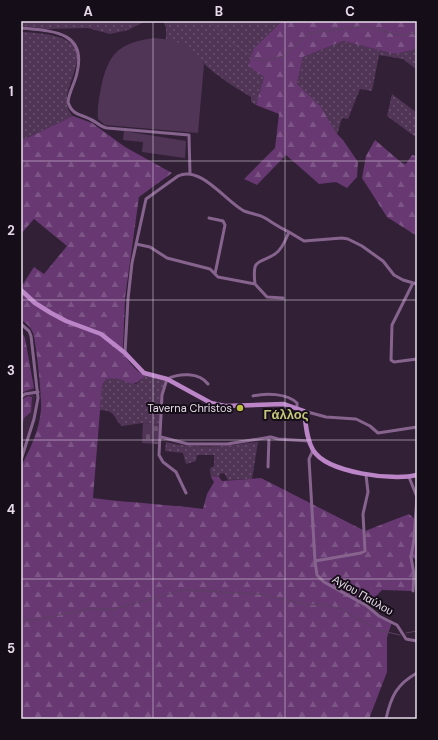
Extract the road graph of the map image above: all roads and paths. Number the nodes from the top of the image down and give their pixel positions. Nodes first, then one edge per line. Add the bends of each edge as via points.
1 (21, 28) edge
2 (190, 174) junction
3 (209, 218) dead end
4 (289, 232) junction
5 (136, 244) junction
6 (215, 274) junction
7 (413, 283) junction
8 (255, 284) junction
9 (417, 284) edge
10 (21, 290) edge
11 (283, 298) dead end
12 (21, 324) edge
13 (125, 353) junction
14 (417, 359) edge
15 (167, 379) junction
16 (208, 384) dead end
17 (38, 392) junction
18 (253, 396) dead end
19 (21, 397) edge
20 (297, 408) junction
21 (304, 411) junction
22 (417, 427) edge
23 (161, 437) junction
24 (269, 437) junction
25 (309, 441) junction
26 (313, 450) junction
27 (21, 460) edge
28 (268, 467) dead end
29 (366, 475) junction
30 (417, 475) edge
31 (409, 477) junction
32 (186, 493) dead end
33 (315, 561) junction
34 (413, 591) dead end
35 (417, 640) edge
36 (417, 672) edge
37 (386, 719) edge

1 - 2 street via 55,32 76,45 79,54 78,66 68,102 75,114 92,120 101,127 189,135
2 - 4 street via 214,185 244,211 264,217 275,226
2 - 5 street via 183,173 146,199
3 - 6 street via 223,221 226,225
4 - 7 street via 304,242 348,239 383,261 394,275
4 - 8 street via 275,254 261,259 255,266
5 - 6 street via 150,247 167,258 210,269
5 - 13 street via 128,299
6 - 8 street via 218,277
7 - 9 street
7 - 14 street via 392,325 390,360 394,362
8 - 11 street via 266,297
10 - 13 street via 51,313 101,334
12 - 17 street via 31,336
13 - 15 street via 144,373
15 - 16 street via 188,374 203,379
15 - 20 street via 195,396 218,405 274,404
15 - 23 street via 162,395
17 - 19 street
17 - 27 street via 34,419
18 - 20 street via 265,394 290,398 297,403
20 - 21 street
21 - 22 street via 326,417 356,419 378,433
21 - 25 street
23 - 24 street via 204,445
23 - 32 street via 158,453 160,459 176,472
24 - 25 street
24 - 28 street
25 - 26 street
26 - 29 street via 327,462
26 - 33 street via 309,459
29 - 31 street
29 - 33 street, Αγίου Παύλου via 368,492 363,514 365,551
30 - 31 street
31 - 34 street via 417,497 411,557
33 - 35 street, Αγίου Παύλου via 318,574 324,582 397,625 406,639
36 - 37 street via 399,686

